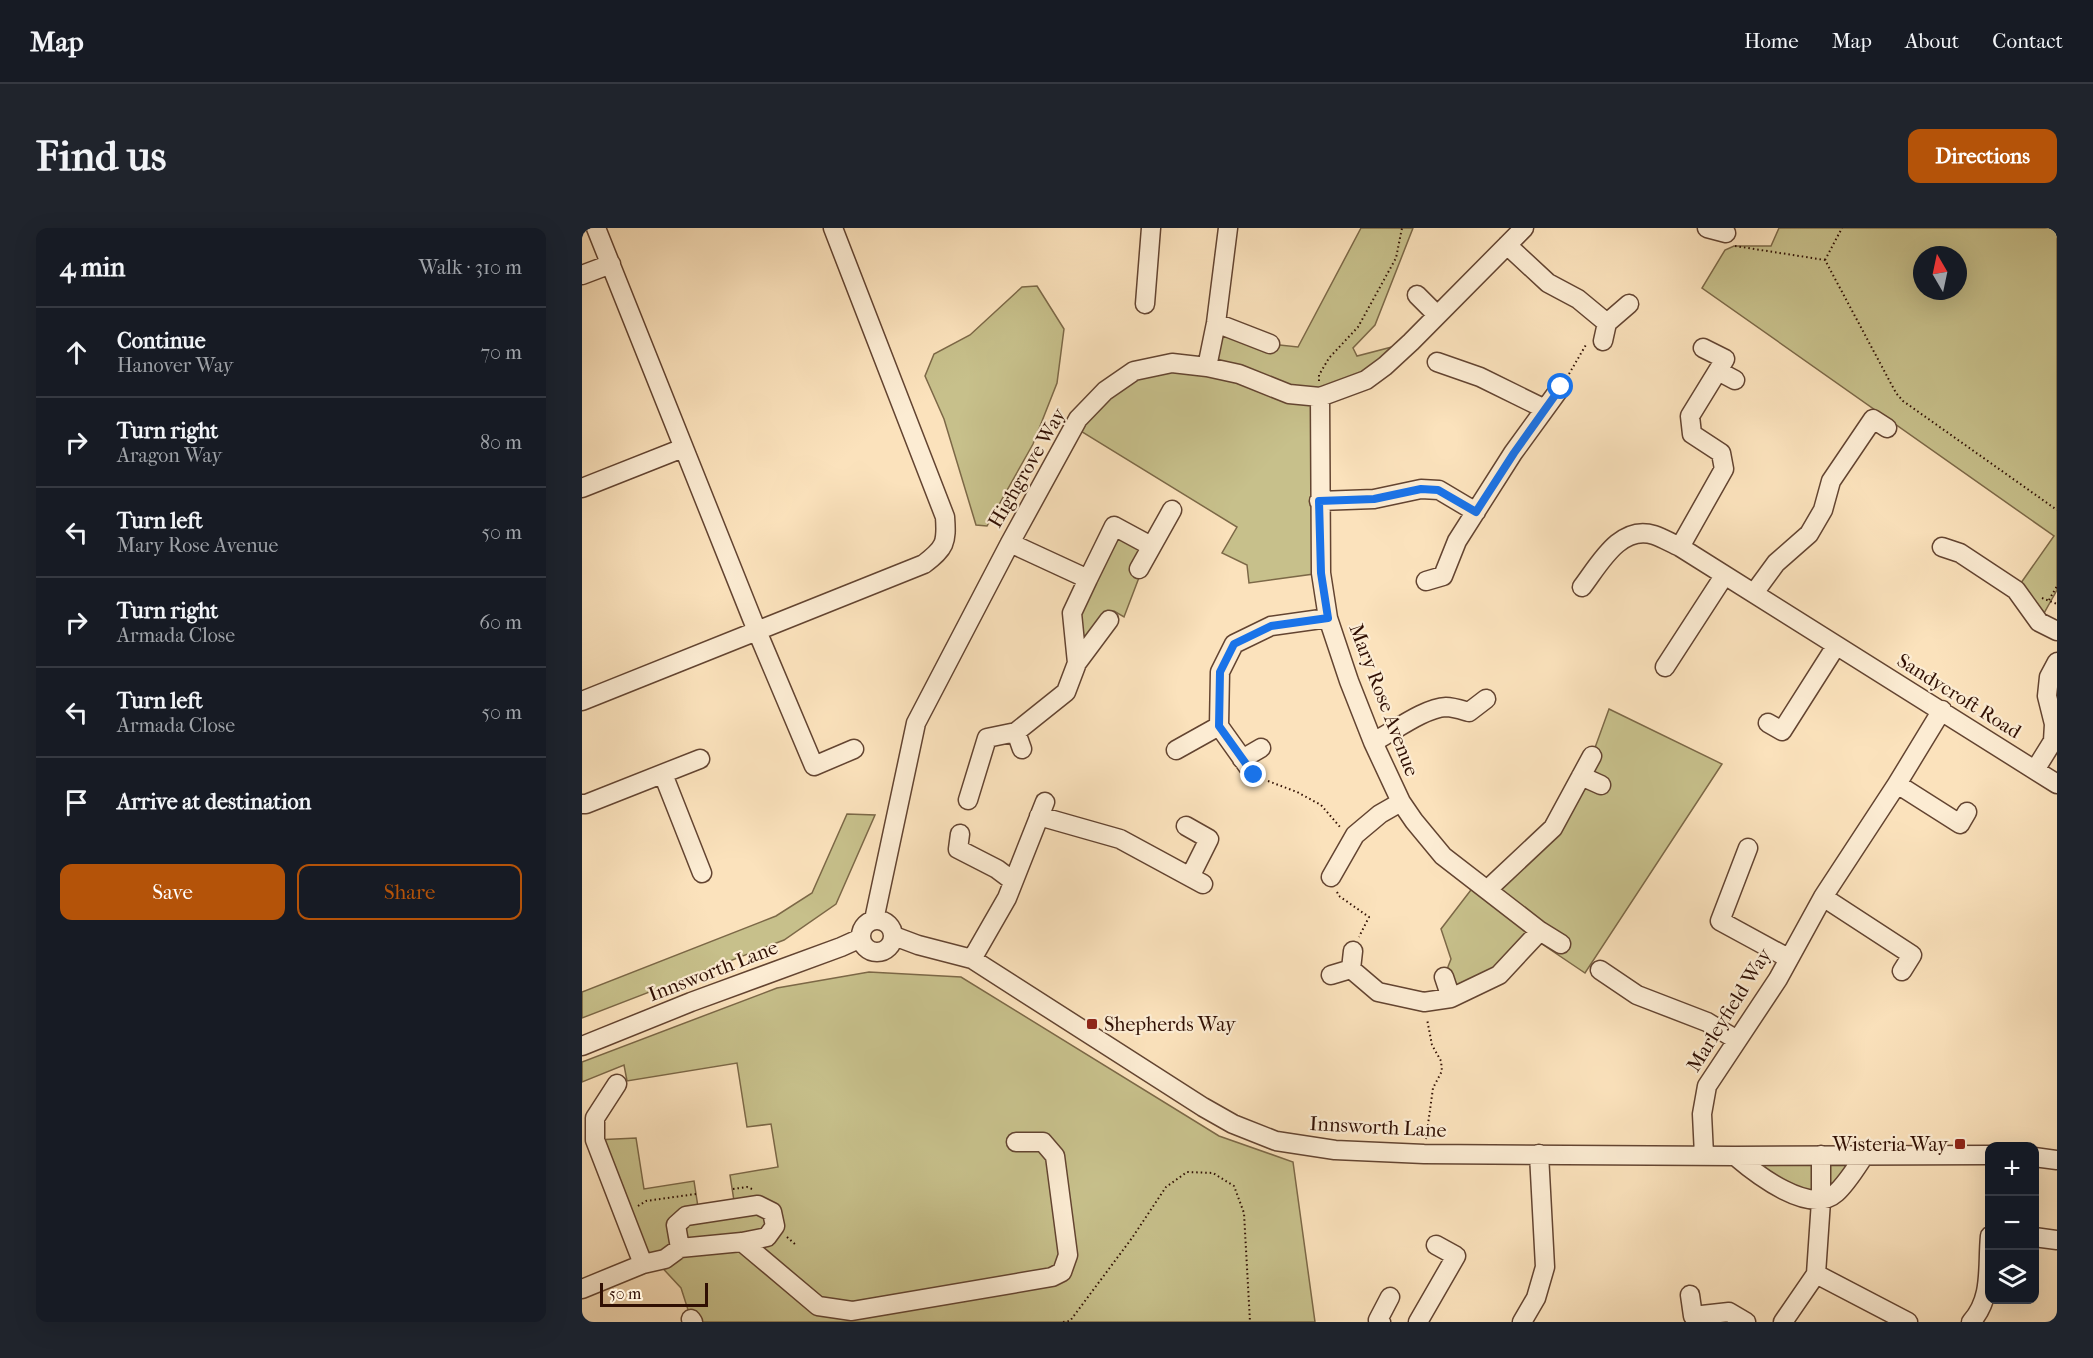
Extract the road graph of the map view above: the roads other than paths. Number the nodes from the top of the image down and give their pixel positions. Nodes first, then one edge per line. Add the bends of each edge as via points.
1 (596, 228) edge
2 (833, 228) edge
3 (1151, 228) edge
4 (1229, 228) edge
5 (1524, 228) edge
6 (1507, 245) junction
7 (611, 264) junction
8 (582, 275) edge
9 (1417, 295) dead end
10 (1145, 304) dead end
11 (1629, 304) dead end
12 (1436, 314) junction
13 (1216, 322) junction
14 (1607, 323) junction
15 (1603, 341) dead end
16 (1270, 344) dead end
17 (1703, 348) dead end
18 (1437, 362) dead end
19 (1207, 367) junction
20 (1718, 371) junction
21 (1735, 381) dead end
22 (1561, 387) road end
23 (1320, 398) junction
24 (1545, 409) junction
25 (1873, 419) dead end
26 (683, 448) junction
27 (582, 488) edge
28 (1319, 501) junction
29 (1172, 510) dead end
30 (1476, 512) junction
31 (1010, 543) junction
32 (1151, 546) junction
33 (1680, 547) junction
34 (1942, 547) dead end
35 (1139, 569) dead end
36 (1724, 576) junction
37 (1088, 579) junction
38 (1441, 581) dead end
39 (1591, 583) dead end
40 (1754, 593) junction
41 (1328, 618) junction
42 (1109, 620) dead end
43 (757, 631) junction
44 (2057, 631) edge
45 (1836, 646) junction
46 (1666, 655) dead end
47 (2057, 662) edge
48 (1077, 663) junction
49 (1486, 699) dead end
50 (582, 702) edge
51 (1942, 710) junction
52 (1768, 723) dead end
53 (1219, 726) junction
54 (1372, 742) junction
55 (1261, 748) dead end
56 (854, 749) dead end
57 (1176, 750) dead end
58 (1592, 756) dead end
59 (700, 759) dead end
60 (1242, 759) junction
61 (2034, 770) junction
62 (663, 774) junction
63 (1254, 775) road end
64 (1581, 776) junction
65 (1897, 784) junction
66 (2057, 784) edge
67 (1600, 785) dead end
68 (968, 800) dead end
69 (1401, 802) junction
70 (582, 804) edge
71 (1959, 824) dead end
72 (1186, 826) dead end
73 (960, 834) dead end
74 (1748, 848) dead end
75 (702, 873) dead end
76 (1331, 877) road end
77 (1013, 881) junction
78 (1487, 890) junction
79 (1823, 897) junction
80 (874, 920) junction
81 (1540, 931) junction
82 (894, 936) junction
83 (861, 938) junction
84 (1562, 944) dead end
85 (1353, 951) road end
86 (1788, 957) junction
87 (972, 959) junction
88 (1351, 969) junction
89 (1902, 971) dead end
90 (1612, 972) dead end
91 (1331, 975) dead end
92 (1444, 976) dead end
93 (1450, 998) junction
94 (1737, 1040) junction
95 (582, 1046) edge
96 (617, 1084) dead end
97 (1016, 1142) dead end
98 (1539, 1154) junction
99 (1704, 1155) junction
100 (1821, 1155) junction
101 (1985, 1155) edge
102 (1735, 1156) junction
103 (1864, 1156) junction
104 (2039, 1158) edge
105 (2057, 1160) edge
106 (1821, 1201) junction
107 (1984, 1236) edge
108 (2039, 1238) edge
109 (2057, 1240) edge
110 (742, 1242) junction
111 (1436, 1245) dead end
112 (680, 1248) junction
113 (643, 1264) junction
114 (1816, 1274) junction
115 (582, 1289) edge
116 (1690, 1295) dead end
117 (1390, 1297) dead end
118 (1378, 1321) edge
119 (1418, 1322) edge
120 (1522, 1322) edge
121 (1746, 1322) edge
122 (1783, 1322) edge
123 (1908, 1322) edge
124 (1971, 1322) edge

1 - 7 street
2 - 43 street via 945,517 947,536 941,550 924,564
3 - 10 street via 1155,286
4 - 13 street
5 - 6 street, Highgrove Way
6 - 12 street, Highgrove Way
6 - 14 street via 1548,283 1578,299
7 - 8 street
7 - 26 street
9 - 12 street
11 - 14 street
12 - 23 street, Highgrove Way via 1366,380
13 - 16 street
13 - 19 street
14 - 15 street
17 - 20 street via 1725,359
18 - 24 street via 1480,377
19 - 23 street, Highgrove Way via 1239,374 1289,394
19 - 31 street, Highgrove Way via 1172,363 1134,372 1105,391 1078,419
20 - 21 street
20 - 33 street via 1690,416 1692,434 1721,453 1724,469
22 - 24 street
23 - 28 street, Mary Rose Avenue
24 - 30 street
25 - 40 street via 1831,482 1809,534 1776,563
26 - 27 street
26 - 43 street
28 - 30 street via 1374,499 1421,489 1438,490
28 - 41 street, Mary Rose Avenue via 1321,573
29 - 32 street
30 - 38 street via 1457,541
31 - 37 street
31 - 80 street, Highgrove Way via 916,723
32 - 35 street
32 - 37 street via 1106,522
33 - 36 street, Sandycroft Road
33 - 39 street, Sandycroft Road via 1652,534 1632,534 1613,546
34 - 44 street via 1965,547 2016,590 2039,622
36 - 40 street, Sandycroft Road
36 - 46 street
37 - 48 street via 1072,612
40 - 45 street, Sandycroft Road
41 - 53 street via 1271,626 1234,644 1220,672
41 - 54 street, Mary Rose Avenue
42 - 48 street
43 - 50 street
43 - 56 street via 814,766
45 - 51 street, Sandycroft Road
45 - 52 street via 1782,731
47 - 61 street via 2049,677 2047,696 2054,724 2053,741
48 - 68 street via 1066,692 1013,739 987,738
49 - 54 street via 1471,718 1445,707 1412,718
51 - 61 street, Sandycroft Road
51 - 65 street, Marleyfield Way
53 - 57 street
53 - 60 street
54 - 69 street, Mary Rose Avenue
55 - 60 street
58 - 64 street
59 - 62 street
60 - 63 street
61 - 66 street, Sandycroft Road
62 - 70 street
62 - 75 street
64 - 67 street
64 - 78 street via 1553,828
65 - 71 street
65 - 79 street, Marleyfield Way
69 - 76 street via 1349,832
69 - 78 street, Mary Rose Avenue via 1443,856
72 - 77 street via 1209,839 1196,880 1120,839 1042,809
73 - 77 street via 958,849 997,868
74 - 86 street via 1720,921
77 - 87 street
78 - 81 street, Mary Rose Avenue
79 - 86 street, Marleyfield Way
79 - 89 street via 1912,955
80 - 82 street via 885,922
80 - 83 street via 864,927
81 - 84 street, Mary Rose Avenue
81 - 93 street via 1499,975
82 - 83 street via 890,946 881,952 868,950
82 - 87 street, Innsworth Lane
83 - 95 street, Innsworth Lane
85 - 88 street
86 - 94 street, Marleyfield Way
87 - 98 street, Innsworth Lane via 1203,1107 1276,1141 1335,1150
88 - 91 street
88 - 93 street via 1378,992 1424,1002
90 - 94 street via 1637,994 1707,1022
92 - 93 street
94 - 99 street, Marleyfield Way via 1707,1086 1702,1114
96 - 113 street via 595,1118 595,1140
97 - 110 street via 1043,1142 1055,1156 1068,1255 1062,1272 1052,1277 852,1311 818,1306
98 - 99 street, Innsworth Lane
98 - 120 street via 1545,1267 1536,1298
99 - 102 street, Innsworth Lane
100 - 102 street, Innsworth Lane
100 - 103 street, Innsworth Lane
100 - 106 street
101 - 103 street, Innsworth Lane
102 - 106 street via 1749,1169 1800,1199
103 - 106 street via 1836,1194
104 - 105 street
106 - 114 street
107 - 124 street via 1989,1286
108 - 109 street
110 - 112 street
110 - 112 street via 767,1237 775,1226 772,1212 758,1205 686,1216 676,1225
111 - 119 street via 1456,1256
112 - 113 street via 665,1259
113 - 115 street
114 - 122 street
114 - 123 street
116 - 121 street via 1693,1316 1729,1312
117 - 118 street

